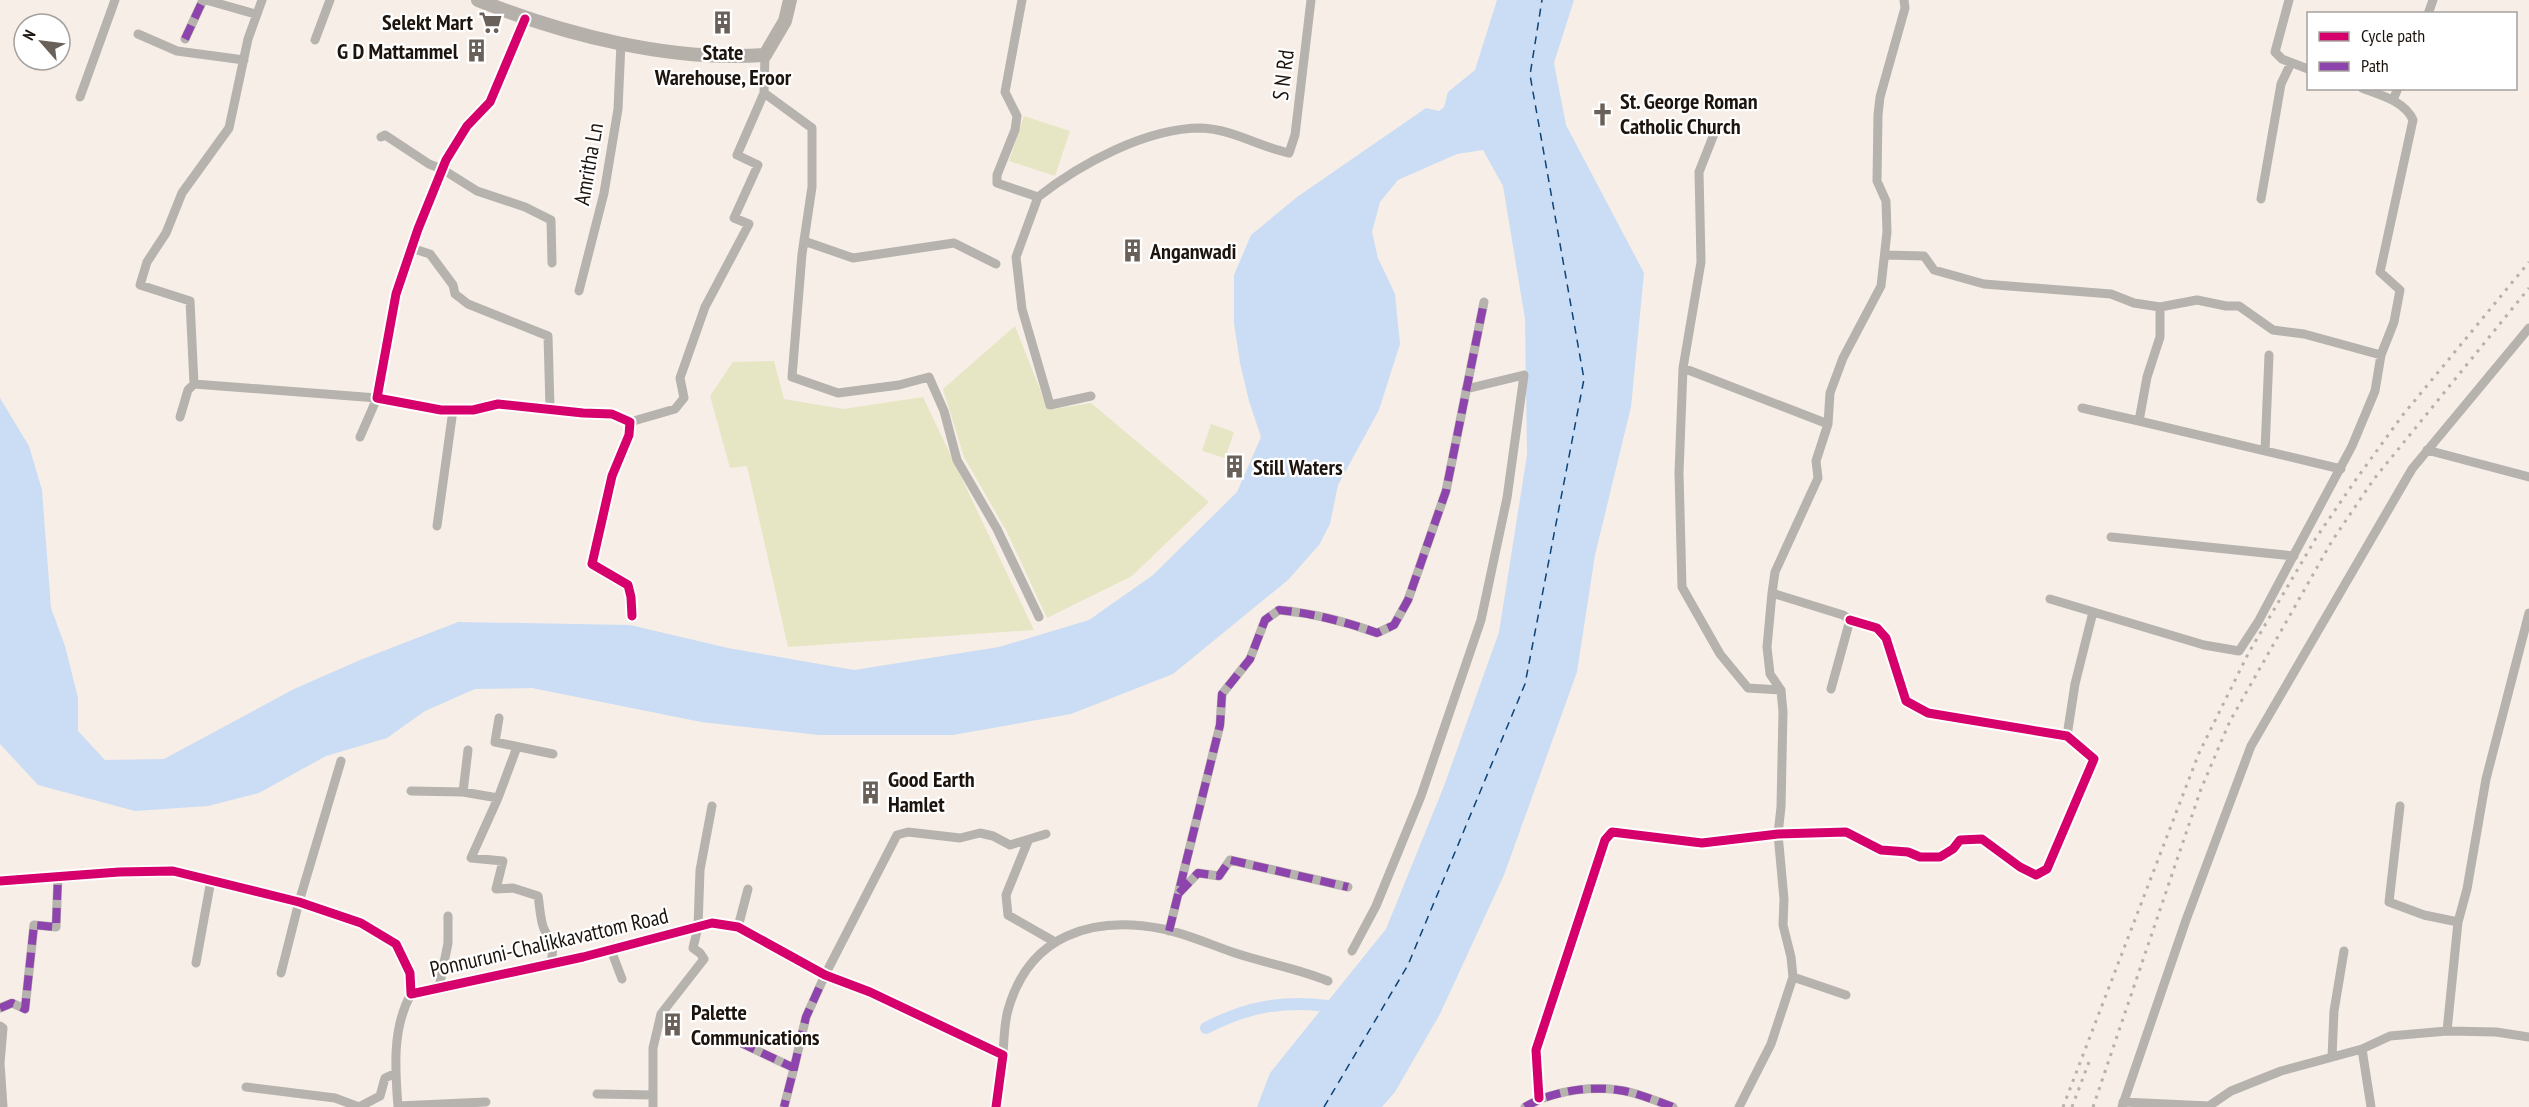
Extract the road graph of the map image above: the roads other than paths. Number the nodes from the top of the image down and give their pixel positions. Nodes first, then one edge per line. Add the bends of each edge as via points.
1 (115, 0) edge
2 (204, 0) edge
3 (262, 0) edge
4 (330, 0) edge
5 (478, 0) edge
6 (790, 0) edge
7 (1022, 0) edge
8 (1311, 0) edge
9 (1904, 0) edge
10 (2289, 0) edge
11 (255, 14) junction
12 (525, 19) junction
13 (138, 33) dead end
14 (185, 39) dead end
15 (315, 40) dead end
16 (617, 42) junction
17 (765, 55) junction
18 (244, 60) junction
19 (2291, 63) junction
20 (2307, 69) edge
21 (2367, 90) edge
22 (2397, 90) edge
23 (764, 93) junction
24 (80, 97) dead end
25 (2393, 100) junction
26 (1714, 134) dead end
27 (381, 137) dead end
28 (442, 170) junction
29 (1038, 197) junction
30 (2261, 199) dead end
31 (804, 241) junction
32 (411, 248) junction
33 (1886, 255) junction
34 (552, 263) dead end
35 (996, 264) dead end
36 (579, 291) dead end
37 (1484, 302) dead end
38 (2160, 307) junction
39 (2529, 328) edge
40 (2269, 355) dead end
41 (2381, 356) junction
42 (1683, 368) junction
43 (194, 384) junction
44 (1466, 389) junction
45 (1091, 396) dead end
46 (377, 398) junction
47 (550, 408) junction
48 (2082, 408) dead end
49 (453, 410) junction
50 (180, 417) dead end
51 (2139, 421) junction
52 (630, 422) junction
53 (1828, 424) junction
54 (360, 437) dead end
55 (2427, 450) junction
56 (2265, 451) junction
57 (2341, 469) junction
58 (2529, 477) edge
59 (437, 526) dead end
60 (2111, 537) dead end
61 (2294, 556) junction
62 (1772, 593) junction
63 (2050, 599) dead end
64 (2093, 612) junction
65 (2529, 613) edge
66 (632, 616) dead end
67 (1039, 617) dead end
68 (1850, 620) junction
69 (1831, 689) dead end
70 (1781, 690) junction
71 (500, 718) dead end
72 (2067, 736) junction
73 (517, 747) junction
74 (468, 750) dead end
75 (553, 754) dead end
76 (341, 761) dead end
77 (411, 791) dead end
78 (463, 792) junction
79 (498, 798) junction
80 (712, 806) dead end
81 (2400, 806) dead end
82 (1046, 834) dead end
83 (1778, 834) junction
84 (1028, 842) junction
85 (58, 876) junction
86 (0, 880) edge
87 (211, 880) junction
88 (1348, 887) dead end
89 (748, 890) dead end
90 (1179, 893) junction
91 (299, 902) junction
92 (448, 916) dead end
93 (2458, 922) junction
94 (698, 927) junction
95 (738, 927) junction
96 (1169, 931) junction
97 (1055, 942) junction
98 (611, 950) junction
99 (1352, 951) dead end
100 (2344, 951) dead end
101 (196, 963) dead end
102 (551, 964) junction
103 (281, 973) dead end
104 (825, 975) junction
105 (1794, 977) junction
106 (622, 979) dead end
107 (1328, 981) dead end
108 (439, 988) junction
109 (411, 994) junction
110 (1846, 995) dead end
111 (0, 1008) edge
112 (0, 1026) edge
113 (2447, 1031) junction
114 (2529, 1037) edge
115 (741, 1043) dead end
116 (2362, 1049) junction
117 (1003, 1055) junction
118 (2332, 1057) junction
119 (794, 1068) junction
120 (396, 1073) junction
121 (246, 1087) dead end
122 (597, 1094) dead end
123 (653, 1095) junction
124 (1539, 1098) junction
125 (486, 1101) dead end
126 (2123, 1104) edge
127 (398, 1106) edge
128 (3, 1107) edge
129 (653, 1107) edge
130 (784, 1107) edge
131 (996, 1107) edge
132 (1525, 1107) edge
133 (1673, 1107) edge
134 (1739, 1107) edge
135 (2370, 1107) edge

1 - 24 street
2 - 11 street
2 - 14 street
3 - 11 street
4 - 15 street
5 - 12 main road
6 - 17 main road via 785,21
7 - 29 street via 1005,92 1017,116 997,183
8 - 29 street, S N Rd via 1295,135 1289,153 1202,128 1174,132 1144,138 1089,164
9 - 33 street via 1878,115 1877,181 1886,201
10 - 19 street via 2275,52
11 - 18 street
12 - 16 main road
12 - 28 street via 490,102 467,126
13 - 18 street via 177,51
16 - 17 main road via 679,55
16 - 36 street, Amritha Ln via 618,110 604,193
17 - 23 street
18 - 43 street via 229,128 182,193 166,233 147,262 140,285 190,301
19 - 20 street
19 - 30 street via 2281,84
21 - 25 street
22 - 25 street
23 - 31 street via 812,128 812,187
23 - 52 street via 737,155 758,165 735,218 749,224 705,307 680,378 684,398 675,409
25 - 41 street via 2413,120 2380,272 2400,290 2394,322
26 - 42 street via 1699,172 1701,262
27 - 28 street via 385,135
28 - 32 street
28 - 34 street via 477,191 551,220
29 - 45 street via 1016,257 1022,309 1033,352 1050,405
31 - 35 street via 853,258 954,243
31 - 67 street via 792,377 838,393 929,378 944,411 957,459 997,529
32 - 46 street via 396,294
32 - 47 street via 430,254 453,285 455,294 468,304 548,336
33 - 38 street via 1924,255 1934,270 1984,284 2110,294
33 - 53 street via 1881,286 1843,358 1830,393
37 - 44 street
38 - 41 street via 2197,300 2239,306 2273,330 2304,334
38 - 51 street via 2160,337
39 - 55 street
40 - 56 street
41 - 57 street via 2375,391
42 - 53 street
42 - 70 street via 1679,473 1682,588 1720,654 1748,688
43 - 46 street
43 - 50 street via 188,390
44 - 90 street via 1446,490 1408,600 1394,625 1377,633 1357,625 1279,610 1265,620 1250,659 1222,694 1220,725
44 - 99 street via 1524,375 1495,561 1481,620 1421,796 1376,906
46 - 49 street
46 - 54 street
47 - 49 street via 498,404
47 - 52 street via 612,414
48 - 51 street
49 - 59 street
51 - 56 street
52 - 66 street via 629,435 612,476 592,564 628,585
53 - 62 street via 1816,461 1818,478 1775,572
55 - 58 street
55 - 126 street via 2412,469 2251,746
56 - 57 street
57 - 61 street
60 - 61 street
61 - 64 street via 2240,651 2204,645
62 - 68 street
62 - 70 street via 1767,647 1770,674
63 - 64 street
64 - 72 street
65 - 93 street via 2487,779
68 - 69 street
68 - 72 street via 1877,628 1886,638 1903,694 1913,705 1928,713
70 - 83 street via 1784,734
71 - 73 street via 495,742
72 - 83 street via 2094,759 2047,869 2037,875 1982,839 1960,840 1940,857 1920,857 1881,850 1846,832
73 - 75 street
73 - 79 street
74 - 78 street
76 - 91 street
77 - 78 street
78 - 79 street
79 - 102 street via 471,858 502,861 496,889 513,888 538,896 545,931 550,935
80 - 94 street via 700,870
81 - 93 street via 2389,902
82 - 84 street
83 - 105 street via 1783,925
83 - 124 street via 1702,843 1612,832 1605,840 1536,1050
84 - 97 street via 1006,896 1008,915
84 - 104 street via 1010,845 980,833 960,838 908,832 897,835
85 - 86 street, Ponnuruni-Chalikkavattom Road
85 - 87 street, Ponnuruni-Chalikkavattom Road via 173,871
85 - 111 street via 56,927 34,925 25,1009 12,1003
87 - 91 street, Ponnuruni-Chalikkavattom Road
87 - 101 street
88 - 90 street via 1230,861 1219,876 1198,873
89 - 95 street
90 - 96 street
91 - 103 street
91 - 109 street, Ponnuruni-Chalikkavattom Road via 361,923 396,944 410,973
92 - 108 street via 448,943
93 - 113 street
94 - 95 street, Ponnuruni-Chalikkavattom Road via 712,923
94 - 98 street, Ponnuruni-Chalikkavattom Road
94 - 123 street via 693,948 704,959 661,1014 653,1048
95 - 104 street, Ponnuruni-Chalikkavattom Road
96 - 97 street via 1097,926 1070,933
96 - 107 street
97 - 117 street via 1024,971 1008,1011
98 - 102 street, Ponnuruni-Chalikkavattom Road
98 - 106 street
100 - 118 street via 2334,1011
102 - 108 street, Ponnuruni-Chalikkavattom Road
104 - 117 street, Ponnuruni-Chalikkavattom Road
104 - 119 street via 806,1017
105 - 110 street
105 - 134 street via 1772,1044
108 - 109 street, Ponnuruni-Chalikkavattom Road
109 - 120 street via 400,1013
112 - 128 street
113 - 114 street
113 - 116 street via 2390,1036
115 - 119 street
116 - 118 street
116 - 135 street
117 - 131 street
118 - 126 street via 2281,1071 2231,1091 2209,1106
119 - 130 street
120 - 121 street via 385,1078 380,1096 359,1107 335,1098
120 - 127 street
122 - 123 street
123 - 129 street
124 - 132 street
124 - 133 street via 1588,1088 1632,1092
125 - 127 street

